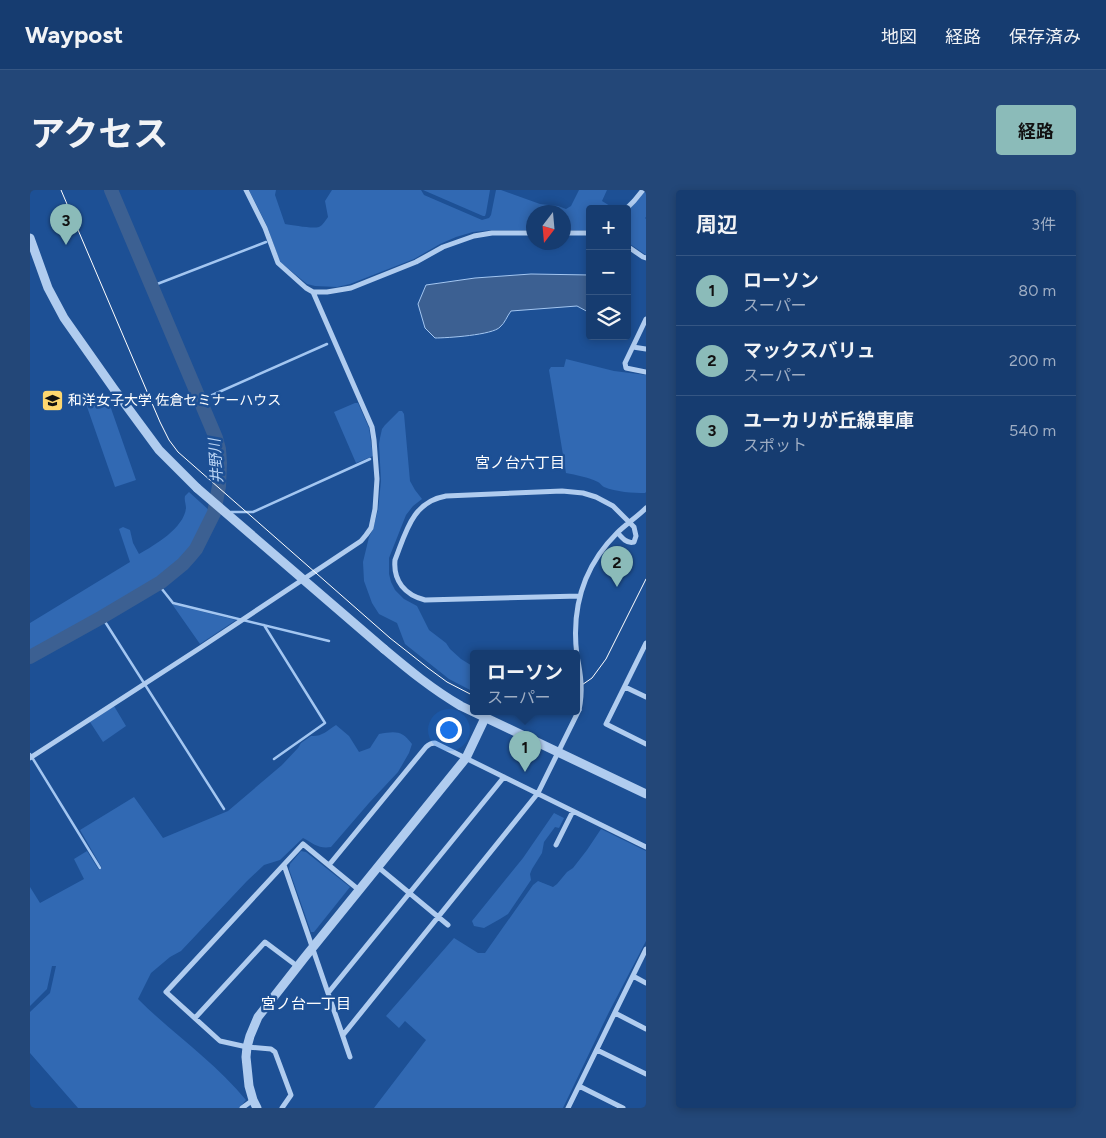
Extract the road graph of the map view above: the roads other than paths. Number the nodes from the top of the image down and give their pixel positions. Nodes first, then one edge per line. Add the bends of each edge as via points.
1 (246, 190) edge
2 (643, 190) edge
3 (630, 205) edge
4 (526, 233) edge
5 (571, 233) edge
6 (586, 233) edge
7 (30, 238) edge
8 (631, 249) edge
9 (646, 258) edge
10 (313, 292) junction
11 (646, 319) edge
12 (633, 347) junction
13 (646, 349) edge
14 (646, 372) edge
15 (646, 508) edge
16 (629, 522) junction
17 (618, 533) junction
18 (580, 596) junction
19 (646, 643) edge
20 (576, 650) edge
21 (644, 651) edge
22 (580, 670) edge
23 (624, 687) junction
24 (646, 697) edge
25 (580, 704) edge
26 (470, 710) edge
27 (479, 715) edge
28 (577, 715) edge
29 (485, 718) junction
30 (646, 744) edge
31 (558, 752) junction
32 (30, 758) edge
33 (466, 758) junction
34 (504, 776) junction
35 (538, 793) junction
36 (646, 794) edge
37 (573, 811) junction
38 (556, 844) dead end
39 (646, 847) edge
40 (284, 865) junction
41 (328, 865) junction
42 (378, 867) junction
43 (359, 890) junction
44 (409, 893) junction
45 (438, 917) junction
46 (448, 925) dead end
47 (312, 948) junction
48 (646, 949) edge
49 (297, 966) junction
50 (633, 976) junction
51 (646, 983) edge
52 (328, 993) junction
53 (614, 1013) junction
54 (195, 1018) junction
55 (646, 1029) edge
56 (343, 1035) junction
57 (247, 1047) junction
58 (596, 1050) junction
59 (350, 1057) dead end
60 (646, 1074) edge
61 (579, 1086) junction
62 (255, 1104) edge
63 (242, 1108) edge
64 (282, 1108) edge
65 (568, 1108) edge
66 (623, 1108) edge

1 - 10 street via 278,263
2 - 3 street
4 - 10 street via 474,236 351,288
5 - 6 street
7 - 26 street, bridge via 48,288 64,318 159,450 197,488 384,649 440,694
8 - 9 street
10 - 32 street via 372,427 377,479 371,528 361,540
11 - 12 street
12 - 13 street
12 - 14 street via 625,363 626,368
15 - 16 street
16 - 17 street
16 - 17 street via 636,532 634,542 627,541
16 - 18 street via 613,506 583,493 446,496 437,498 415,515 396,560 396,577 403,589 425,600
17 - 18 street via 597,557
18 - 20 street via 575,622
19 - 21 street
21 - 23 street
22 - 25 street, bridge
23 - 24 street
23 - 30 street via 606,724
27 - 29 street, bridge
28 - 31 street, bridge
29 - 31 street
29 - 33 street
31 - 35 street
31 - 36 street
33 - 34 street
33 - 41 street via 436,743 429,744
33 - 42 street
34 - 35 street
34 - 44 street
35 - 37 street
35 - 45 street
37 - 38 street
37 - 39 street
40 - 41 street via 303,844
40 - 47 street
40 - 54 street via 166,992
41 - 43 street
42 - 43 street
42 - 44 street
43 - 47 street
44 - 45 street
44 - 52 street
45 - 46 street
45 - 56 street
47 - 49 street
47 - 52 street
48 - 50 street
49 - 54 street via 265,942
49 - 57 street via 258,1017
50 - 51 street
50 - 53 street
52 - 56 street
53 - 55 street
53 - 58 street
54 - 57 street via 220,1041
56 - 59 street
57 - 62 street via 247,1070
57 - 64 street via 271,1049 276,1053 291,1095
58 - 60 street
58 - 61 street
61 - 65 street
61 - 66 street
62 - 63 street

